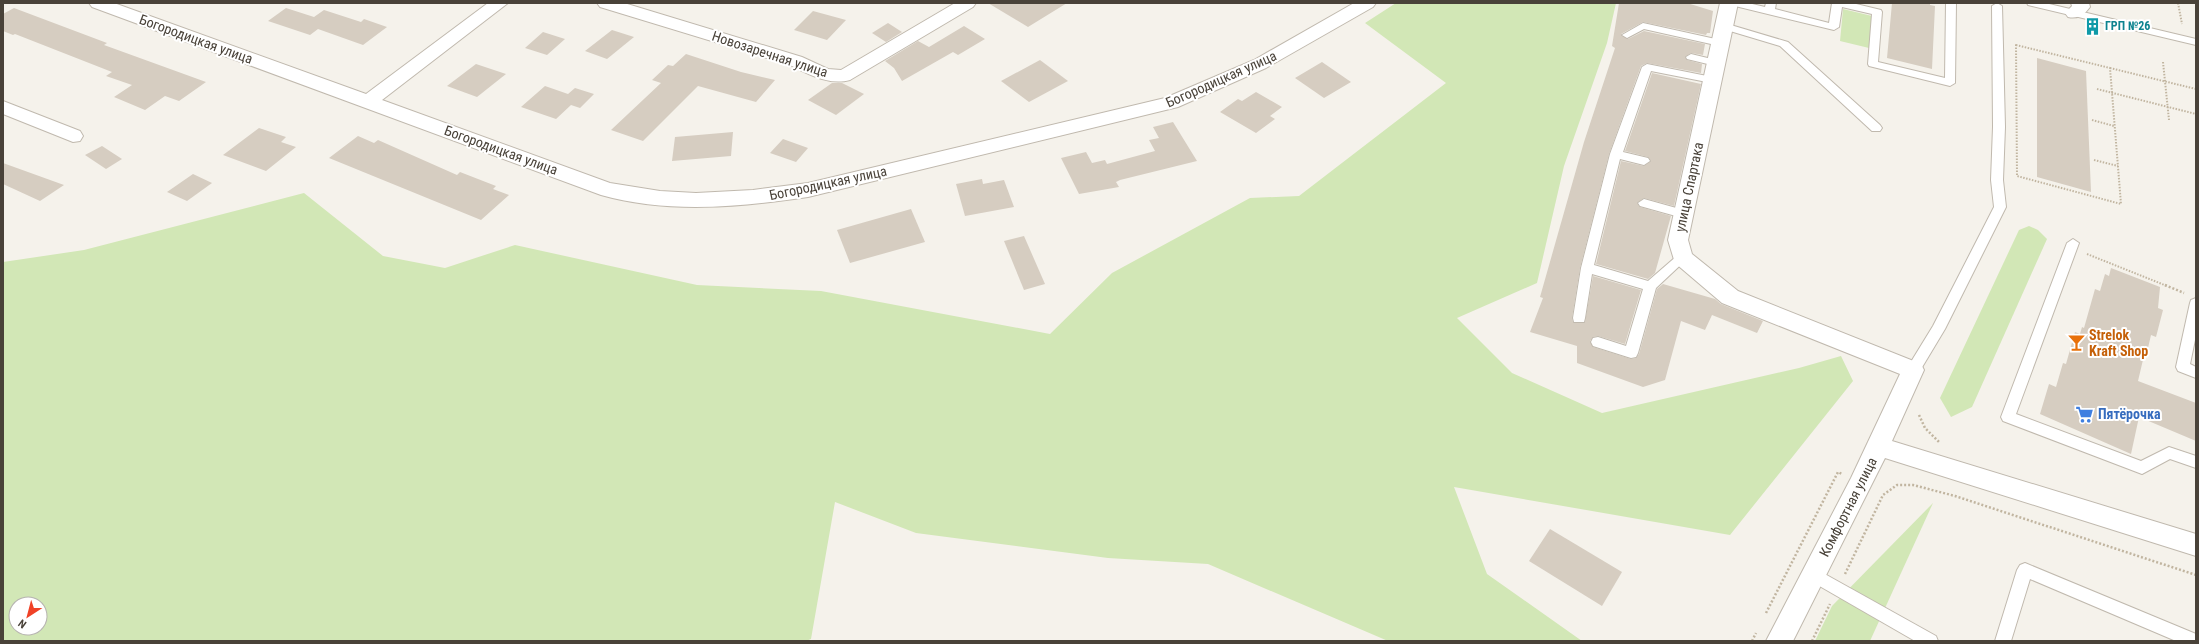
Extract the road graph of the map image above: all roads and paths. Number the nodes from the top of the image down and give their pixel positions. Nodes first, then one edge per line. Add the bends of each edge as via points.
1 (98, 3) edge
2 (499, 3) edge
3 (606, 3) edge
4 (967, 3) edge
5 (1367, 3) edge
6 (1729, 3) edge
7 (1735, 3) edge
8 (1838, 3) edge
9 (1951, 3) edge
10 (2032, 3) edge
11 (2178, 3) edge
12 (1997, 6) dead end
13 (1770, 7) edge
14 (2077, 8) edge
15 (1722, 34) junction
16 (1627, 35) dead end
17 (2184, 40) junction
18 (2196, 42) edge
19 (1691, 57) dead end
20 (2163, 62) dead end
21 (2110, 68) junction
22 (1714, 72) junction
23 (2165, 82) junction
24 (2097, 89) dead end
25 (2196, 90) edge
26 (2112, 93) junction
27 (368, 102) junction
28 (2167, 106) junction
29 (3, 107) edge
30 (2196, 114) edge
31 (2092, 120) dead end
32 (2169, 120) dead end
33 (2114, 126) junction
34 (1876, 128) dead end
35 (73, 136) dead end
36 (1616, 154) junction
37 (2094, 160) dead end
38 (1644, 161) dead end
39 (2118, 166) junction
40 (1644, 202) dead end
41 (1683, 214) junction
42 (2072, 246) joint
43 (1682, 258) junction
44 (1587, 268) junction
45 (1650, 286) junction
46 (2192, 299) edge
47 (1579, 318) dead end
48 (1598, 342) dead end
49 (1913, 370) junction
50 (2196, 373) edge
51 (1878, 446) junction
52 (2196, 462) edge
53 (1838, 472) dead end
54 (2196, 545) edge
55 (1814, 575) junction
56 (2196, 575) edge
57 (1838, 588) junction
58 (1762, 620) dead end
59 (1759, 627) dead end
60 (1752, 641) edge
61 (1779, 641) edge
62 (1812, 641) edge
63 (1930, 641) edge
64 (2003, 641) edge
65 (2194, 641) edge

1 - 27 street, Богородицкая улица
2 - 27 street
3 - 4 street, Новозаречная улица via 796,61 825,74 844,76
5 - 27 street, Богородицкая улица via 1260,64 1171,103 808,190 763,197 661,198 608,190
6 - 15 street, улица Спартака
7 - 13 lane
8 - 9 lane via 1877,12 1873,64 1950,83
8 - 13 lane via 1834,27
10 - 14 lane
11 - 17 path
12 - 49 lane via 1997,180 2000,207 1938,330
14 - 17 lane
15 - 16 lane via 1643,26
15 - 22 street, улица Спартака
15 - 34 lane via 1784,44
17 - 18 lane
19 - 22 lane
20 - 23 path
21 - 23 path
21 - 26 path
21 - 39 path via 2016,46 2017,176 2121,204
22 - 36 lane via 1647,67
22 - 41 street, улица Спартака
23 - 25 path
23 - 28 path
24 - 26 path
26 - 28 path
26 - 33 path
28 - 30 path
28 - 32 path
29 - 35 street
31 - 33 path
33 - 39 path
36 - 38 lane
36 - 44 lane
37 - 39 path
40 - 41 lane
41 - 43 street, улица Спартака via 1678,240
42 - 46 path
42 - 52 lane via 2008,417 2142,468 2169,453
43 - 45 lane
43 - 49 street via 1730,297
44 - 45 lane
44 - 47 lane
45 - 48 lane via 1630,354
46 - 50 lane via 2183,367
49 - 51 street, Комфортная улица
51 - 54 street
51 - 55 street, Комфортная улица
53 - 58 path
55 - 57 lane
55 - 61 street, Комфортная улица
56 - 57 path via 1955,496 1913,485 1897,485 1883,495
57 - 62 path
57 - 63 lane
59 - 60 path
64 - 65 lane via 2025,570

